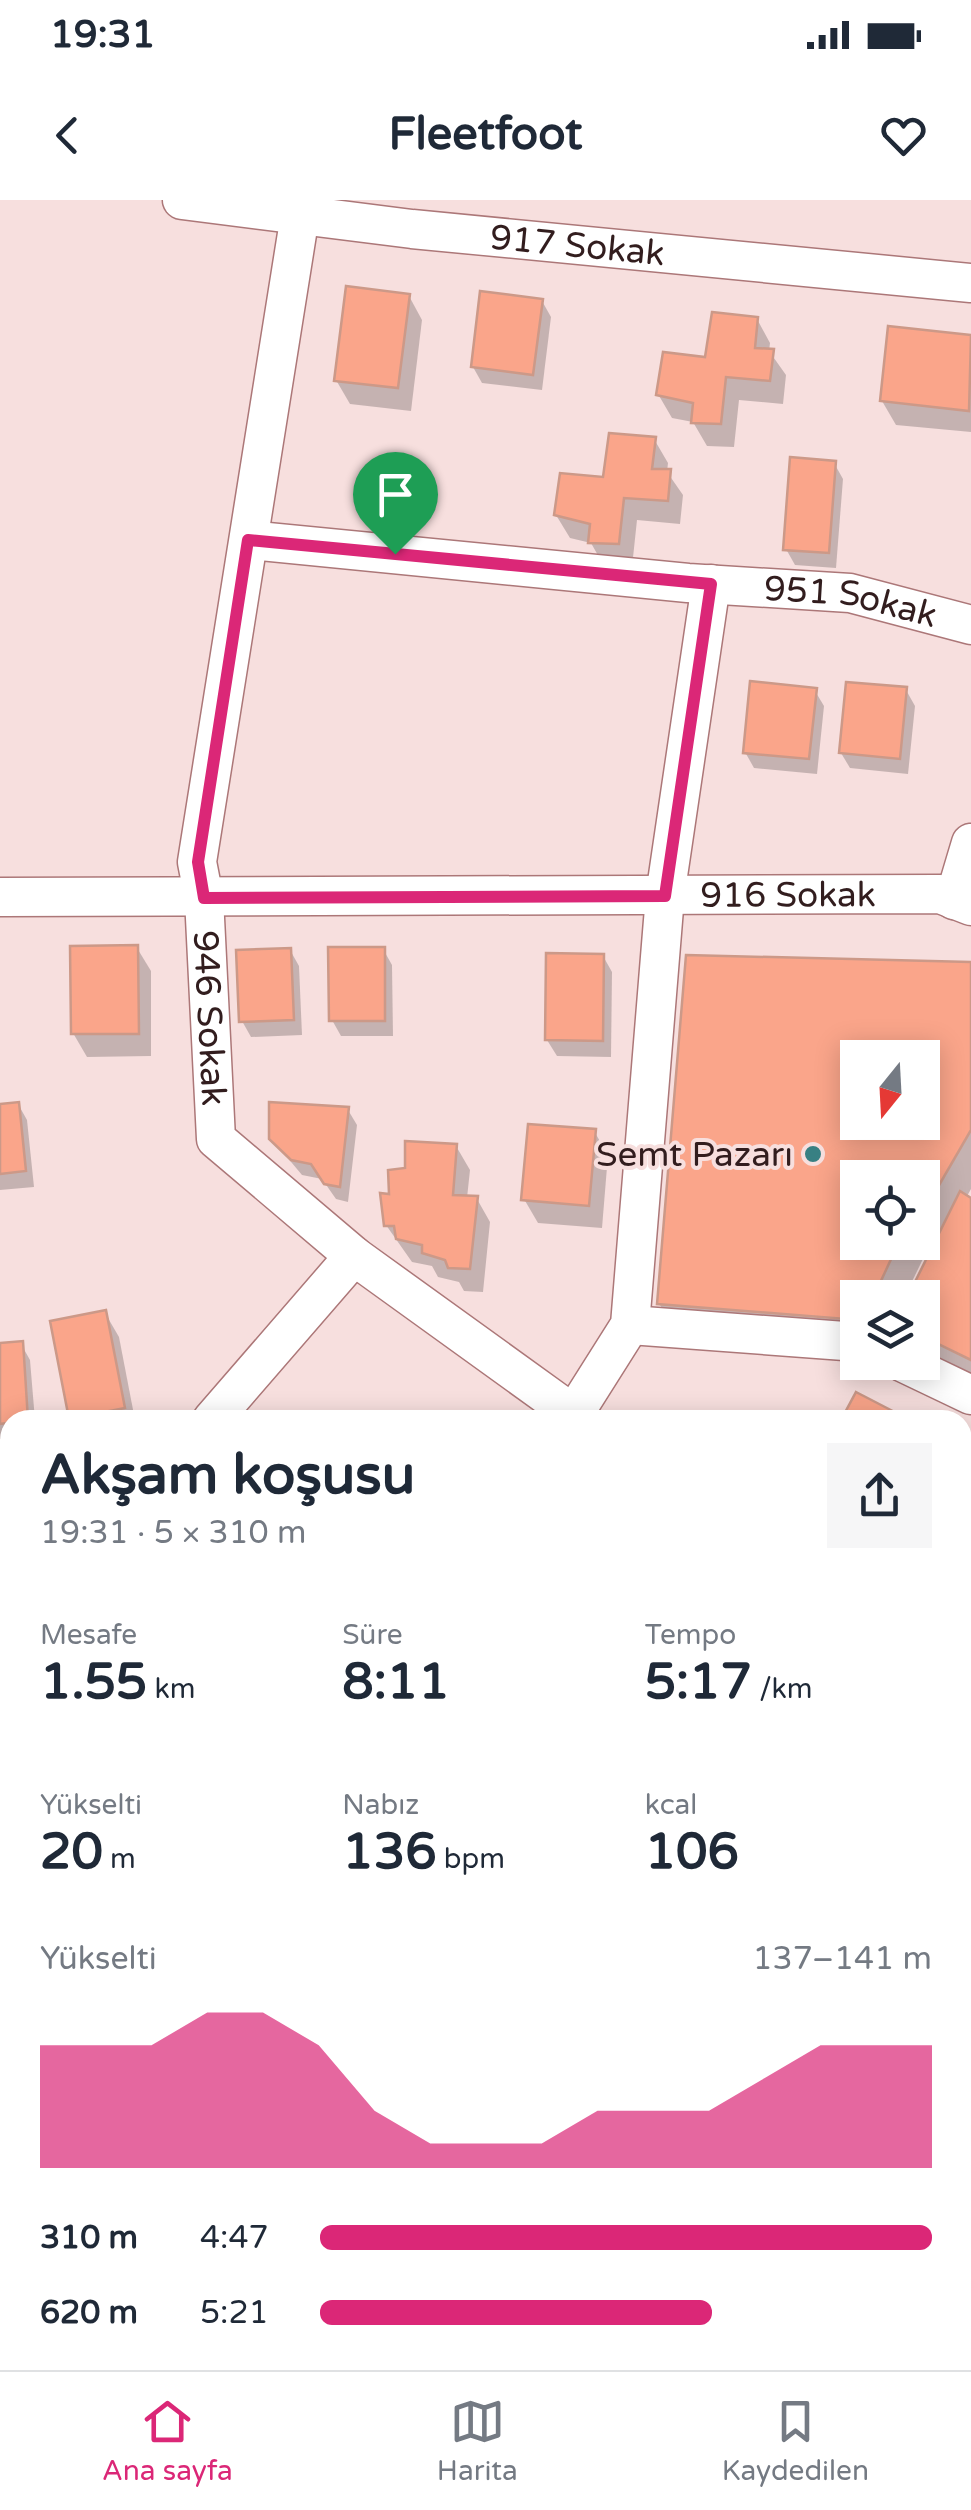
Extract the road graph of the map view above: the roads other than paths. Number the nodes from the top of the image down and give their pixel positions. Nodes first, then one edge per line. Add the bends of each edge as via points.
1 (182, 200) edge
2 (300, 215) junction
3 (971, 283) edge
4 (248, 540) junction
5 (711, 584) junction
6 (971, 625) edge
7 (971, 842) edge
8 (665, 896) junction
9 (0, 897) edge
10 (204, 898) junction
11 (963, 903) edge
12 (354, 1256) junction
13 (630, 1325) junction
14 (840, 1341) edge
15 (940, 1380) edge
16 (971, 1394) edge
17 (221, 1410) edge
18 (562, 1410) edge
19 (575, 1410) edge

1 - 2 street, 917 Sokak
2 - 3 street, 917 Sokak
2 - 4 street, 946 Sokak
4 - 5 street, 951 Sokak
4 - 10 street, 946 Sokak via 198,862
5 - 6 street, 951 Sokak via 850,593
5 - 8 street
7 - 11 street
8 - 10 street, 916 Sokak
8 - 11 street, 916 Sokak via 940,894
8 - 13 street
9 - 10 street, 916 Sokak
10 - 12 street, 946 Sokak via 216,1140
12 - 17 street
12 - 18 street, 946 Sokak
13 - 14 street
13 - 19 street
15 - 16 street

